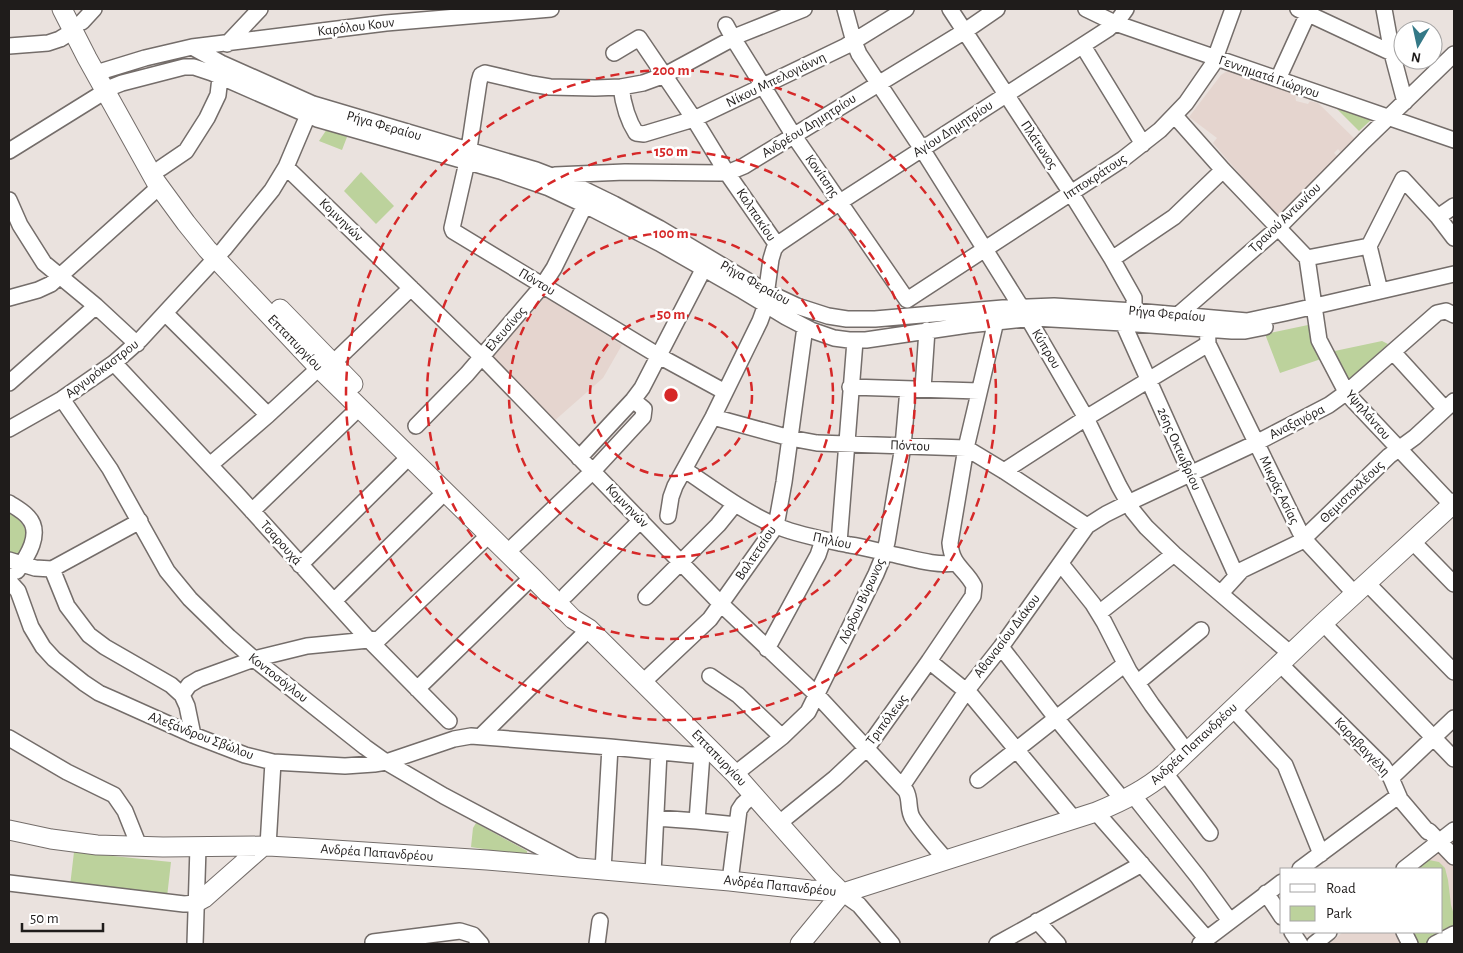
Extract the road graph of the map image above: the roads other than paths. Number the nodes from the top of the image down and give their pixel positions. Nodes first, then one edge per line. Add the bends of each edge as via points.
1 (62, 9) edge
2 (260, 9) edge
3 (551, 9) edge
4 (804, 9) edge
5 (845, 9) edge
6 (906, 9) edge
7 (950, 9) edge
8 (997, 9) edge
9 (1086, 9) edge
10 (1126, 9) edge
11 (1232, 9) edge
12 (1384, 9) edge
13 (1305, 10) edge
14 (81, 18) edge
15 (1115, 23) junction
16 (729, 31) junction
17 (965, 31) junction
18 (229, 42) junction
19 (854, 42) junction
20 (9, 46) edge
21 (1083, 46) junction
22 (192, 47) junction
23 (1392, 52) junction
24 (614, 53) dead end
25 (1454, 54) edge
26 (1216, 58) junction
27 (221, 70) junction
28 (101, 71) junction
29 (665, 75) junction
30 (1278, 79) junction
31 (879, 83) junction
32 (764, 86) junction
33 (621, 87) junction
34 (111, 88) junction
35 (1006, 95) junction
36 (1405, 102) junction
37 (311, 110) junction
38 (1175, 116) junction
39 (1388, 118) junction
40 (694, 119) junction
41 (794, 136) junction
42 (1454, 140) edge
43 (1143, 144) junction
44 (922, 149) junction
45 (9, 151) edge
46 (468, 156) junction
47 (286, 167) junction
48 (161, 168) junction
49 (1223, 170) junction
50 (600, 173) junction
51 (727, 173) junction
52 (551, 176) junction
53 (159, 187) junction
54 (1071, 193) junction
55 (588, 199) junction
56 (9, 200) edge
57 (840, 202) junction
58 (1454, 206) edge
59 (1438, 217) junction
60 (1278, 228) junction
61 (1454, 238) edge
62 (777, 245) junction
63 (1369, 246) junction
64 (986, 249) junction
65 (220, 254) junction
66 (1307, 258) junction
67 (1112, 259) junction
68 (704, 268) junction
69 (1454, 274) edge
70 (60, 276) junction
71 (543, 285) junction
72 (411, 288) junction
73 (1380, 291) junction
74 (765, 297) junction
75 (9, 298) edge
76 (906, 300) joint
77 (96, 306) junction
78 (1134, 311) junction
79 (166, 312) junction
80 (1314, 312) junction
81 (1024, 313) junction
82 (1450, 313) edge
83 (1178, 315) junction
84 (996, 321) junction
85 (1122, 323) junction
86 (805, 327) junction
87 (927, 330) junction
88 (1207, 330) junction
89 (855, 341) junction
90 (137, 344) junction
91 (1393, 352) junction
92 (659, 356) junction
93 (482, 357) junction
94 (114, 363) junction
95 (326, 365) junction
96 (1148, 380) junction
97 (9, 383) edge
98 (850, 387) junction
99 (915, 389) junction
100 (979, 391) junction
101 (725, 392) junction
102 (1347, 392) junction
103 (62, 399) junction
104 (633, 400) junction
105 (1450, 405) edge
106 (360, 407) junction
107 (268, 415) junction
108 (713, 417) junction
109 (1086, 418) junction
110 (416, 426) dead end
111 (9, 429) edge
112 (790, 438) junction
113 (1256, 443) junction
114 (846, 444) junction
115 (904, 446) junction
116 (966, 448) junction
117 (1398, 449) junction
118 (410, 456) junction
119 (580, 458) junction
120 (210, 465) junction
121 (685, 470) junction
122 (593, 471) junction
123 (1004, 471) junction
124 (1190, 474) junction
125 (445, 492) junction
126 (9, 503) edge
127 (1128, 503) junction
128 (735, 504) junction
129 (1453, 504) edge
130 (252, 511) junction
131 (668, 516) dead end
132 (641, 520) junction
133 (140, 521) junction
134 (776, 526) junction
135 (1087, 526) junction
136 (489, 534) junction
137 (1304, 539) junction
138 (822, 540) junction
139 (1412, 541) junction
140 (839, 543) junction
141 (515, 546) junction
142 (885, 553) junction
143 (1174, 554) junction
144 (681, 561) junction
145 (15, 562) edge
146 (955, 562) junction
147 (1061, 564) junction
148 (300, 565) junction
149 (52, 569) junction
150 (1236, 575) junction
151 (532, 577) junction
152 (9, 581) edge
153 (1454, 584) edge
154 (1361, 588) junction
155 (1221, 593) junction
156 (566, 596) junction
157 (646, 597) dead end
158 (334, 601) junction
159 (721, 604) junction
160 (1099, 613) junction
161 (1323, 623) junction
162 (589, 629) junction
163 (1201, 630) dead end
164 (369, 640) junction
165 (1001, 647) junction
166 (768, 649) junction
167 (254, 659) junction
168 (1285, 659) junction
169 (929, 661) junction
170 (1125, 664) junction
171 (1454, 672) edge
172 (710, 676) dead end
173 (642, 683) junction
174 (1137, 683) junction
175 (417, 689) junction
176 (967, 690) junction
177 (182, 695) junction
178 (816, 695) junction
179 (1233, 709) junction
180 (1056, 718) junction
181 (1454, 718) edge
182 (449, 721) dead end
183 (193, 735) junction
184 (481, 736) junction
185 (782, 737) junction
186 (9, 738) edge
187 (1433, 738) junction
188 (610, 747) junction
189 (866, 748) junction
190 (1016, 750) junction
191 (659, 752) junction
192 (707, 752) junction
193 (1187, 752) junction
194 (1454, 759) edge
195 (273, 762) junction
196 (386, 762) junction
197 (1164, 773) junction
198 (736, 774) junction
199 (1391, 778) junction
200 (978, 780) dead end
201 (902, 786) junction
202 (753, 795) junction
203 (1398, 796) junction
204 (1128, 798) junction
205 (1096, 812) junction
206 (656, 818) junction
207 (1074, 819) junction
208 (697, 821) junction
209 (778, 824) junction
210 (737, 825) junction
211 (9, 830) edge
212 (1454, 830) edge
213 (1210, 832) dead end
214 (1438, 842) junction
215 (139, 846) junction
216 (266, 846) junction
217 (198, 847) junction
218 (1321, 854) junction
219 (1454, 857) edge
220 (946, 860) junction
221 (1142, 864) junction
222 (579, 868) junction
223 (1301, 868) edge
224 (1405, 868) edge
225 (603, 870) junction
226 (653, 874) junction
227 (730, 881) junction
228 (1280, 883) edge
229 (9, 884) edge
230 (842, 893) junction
231 (1266, 893) junction
232 (200, 900) junction
233 (1280, 914) edge
234 (600, 921) dead end
235 (1037, 921) junction
236 (1230, 921) junction
237 (1293, 933) edge
238 (1328, 933) edge
239 (1454, 934) edge
240 (373, 942) dead end
241 (1204, 942) edge
242 (194, 944) edge
243 (481, 944) edge
244 (597, 944) edge
245 (800, 944) edge
246 (892, 944) edge
247 (997, 944) edge
248 (1058, 944) edge
249 (1300, 944) edge
250 (1314, 944) edge
251 (1435, 944) edge

1 - 14 main road, Επταπυργίου
2 - 18 street
3 - 18 street, Καρόλου Κουν via 394,22
4 - 16 street
5 - 19 street, Κύπρου
6 - 19 street, Νίκου Μπελογιάννη
7 - 17 street, Πλάτωνος
8 - 17 street, Ανδρέου Δημητρίου
9 - 15 street, Γεννηματά Γιώργου
10 - 15 street, Αγίου Δημητρίου
11 - 26 street, Ιπποκράτους
12 - 23 street
13 - 23 street
13 - 30 street
14 - 20 street via 60,39
14 - 28 main road, Επταπυργίου
15 - 21 street, Αγίου Δημητρίου
15 - 26 street, Γεννηματά Γιώργου
16 - 29 street
16 - 32 street, Κονίτσης
17 - 31 street, Ανδρέου Δημητρίου
17 - 35 street, Πλάτωνος
18 - 22 street, Καρόλου Κουν
18 - 27 street
19 - 31 street, Κύπρου
19 - 32 street, Νίκου Μπελογιάννη
21 - 35 street, Αγίου Δημητρίου
21 - 43 street
22 - 27 street, Ρήγα Φεραίου
22 - 28 street
23 - 36 street
24 - 29 street, Καλπακίου via 639,38
25 - 36 street, Τρανού Αντωνίου
26 - 30 street, Γεννηματά Γιώργου
26 - 38 street, Ιπποκράτους
27 - 34 street, Ρήγα Φεραίου via 184,67
27 - 37 street, Ρήγα Φεραίου
27 - 48 street via 214,105 188,148
28 - 34 main road, Επταπυργίου
29 - 33 street
29 - 40 street, Καλπακίου
30 - 39 street, Γεννηματά Γιώργου
31 - 41 street, Ανδρέου Δημητρίου
31 - 44 street, Κύπρου
32 - 40 street, Νίκου Μπελογιάννη
32 - 41 street, Κονίτσης
33 - 40 street, Νίκου Μπελογιάννη via 624,106 638,134
33 - 46 street via 543,86 482,74
34 - 45 street, Ρήγα Φεραίου
34 - 48 main road, Επταπυργίου
34 - 53 main road, Επταπυργίου
35 - 44 street, Αγίου Δημητρίου
35 - 54 street, Πλάτωνος
36 - 39 street, Τρανού Αντωνίου
37 - 46 street, Ρήγα Φεραίου
37 - 47 street, Αργυρόκαστρου
38 - 43 street, Ιπποκράτους
38 - 49 street
39 - 42 street, Γεννηματά Γιώργου
39 - 60 street, Τρανού Αντωνίου
40 - 51 street, Καλπακίου
41 - 51 street, Ανδρέου Δημητρίου
41 - 57 street, Κονίτσης
43 - 54 street, Ιπποκράτους
44 - 57 street, Αγίου Δημητρίου
44 - 64 street, Κύπρου
46 - 52 street, Ρήγα Φεραίου
46 - 55 street, Ρήγα Φεραίου via 531,182
46 - 71 street, Πόντου via 453,231
47 - 65 street, Αργυρόκαστρου via 269,194
47 - 72 street, Κομνηνών
48 - 65 main road, Επταπυργίου
49 - 60 street
49 - 67 street via 1174,217
50 - 51 street, Ανδρέου Δημητρίου
50 - 52 street, Ανδρέου Δημητρίου
50 - 55 street
51 - 62 street, Καλπακίου
52 - 55 street, Ρήγα Φεραίου
53 - 65 main road, Επταπυργίου via 186,223
53 - 70 street
54 - 64 street, Ιπποκράτους
54 - 67 street, Πλάτωνος
55 - 68 street, Ρήγα Φεραίου
55 - 71 street, Ελευσίνος
55 - 74 street, Ρήγα Φεραίου via 666,232
56 - 70 street via 20,226 41,258
57 - 62 street, Αγίου Δημητρίου
57 - 76 street, Κονίτσης
58 - 59 street
59 - 61 street
59 - 63 street via 1403,180
60 - 66 street
60 - 83 street, Τρανού Αντωνίου
62 - 74 street, Καλπακίου via 771,259
63 - 66 street
63 - 73 street
64 - 76 street, Ιπποκράτους
64 - 81 street, Κύπρου
65 - 79 street, Αργυρόκαστρου
65 - 95 main road, Επταπυργίου via 250,279
66 - 80 street, Υψηλάντου
67 - 78 street, Πλάτωνος via 1134,298
68 - 74 street, Ρήγα Φεραίου
68 - 92 street
69 - 73 street, Ρήγα Φεραίου
70 - 75 street via 46,287
70 - 77 street
71 - 92 street, Πόντου
71 - 93 street, Ελευσίνος
72 - 93 street, Κομνηνών
72 - 95 street
73 - 80 street, Ρήγα Φεραίου
74 - 81 street, Ρήγα Φεραίου via 847,319
74 - 86 street, Ρήγα Φεραίου
74 - 101 street, Καλπακίου via 760,321
77 - 90 street
77 - 97 street
78 - 81 street, Ρήγα Φεραίου via 1070,307
78 - 83 street, Ρήγα Φεραίου
79 - 90 street, Αργυρόκαστρου
79 - 107 street
80 - 88 street, Ρήγα Φεραίου
80 - 102 street, Υψηλάντου via 1319,342
81 - 84 street, Ρήγα Φεραίου
81 - 85 street, Ρήγα Φεραίου
81 - 109 street, Κύπρου
82 - 91 street, Αναξαγόρα via 1437,313
83 - 88 street, Ρήγα Φεραίου
84 - 87 street, Ρήγα Φεραίου
84 - 100 street
85 - 88 street, Ρήγα Φεραίου
85 - 96 street, 26ης Οκτωβρίου
86 - 89 street, Ρήγα Φεραίου via 834,338
86 - 112 street, Βαλτετσίου
87 - 89 street, Ρήγα Φεραίου
87 - 99 street, Λόρδου Βύρωνος
88 - 96 street
88 - 113 street, Μικράς Ασίας
89 - 98 street
90 - 94 street, Αργυρόκαστρου
91 - 102 street, Αναξαγόρα
91 - 105 street
92 - 101 street, Πόντου
92 - 104 street
93 - 110 street, Ελευσίνος
93 - 119 street, Κομνηνών
94 - 103 street, Αργυρόκαστρου
94 - 120 street, Τσαρουχά
95 - 106 main road, Επταπυργίου
95 - 107 street
95 - 141 main road, Επταπυργίου
96 - 109 street
96 - 124 street, 26ης Οκτωβρίου
98 - 99 street
98 - 114 street
99 - 100 street
99 - 115 street, Λόρδου Βύρωνος
100 - 116 street
101 - 108 street, Καλπακίου
102 - 113 street, Αναξαγόρα via 1324,408
102 - 117 street, Υψηλάντου
103 - 111 street, Αργυρόκαστρου
103 - 133 street, Κοντοσόγλου via 105,461
104 - 119 street
104 - 122 street via 644,409 643,417
105 - 117 street, Θεμιστοκλέους
106 - 118 main road, Επταπυργίου
106 - 130 street
107 - 120 street
108 - 112 street, Πόντου
108 - 121 street, Καλπακίου
109 - 123 street
109 - 127 street, Κύπρου
112 - 114 street, Πόντου
112 - 134 street, Βαλτετσίου
113 - 124 street, Αναξαγόρα
113 - 137 street, Μικράς Ασίας
114 - 115 street, Πόντου
114 - 140 street
115 - 116 street, Πόντου
115 - 142 street, Λόρδου Βύρωνος
116 - 123 street, Πόντου
116 - 146 street via 950,544
117 - 129 street, Υψηλάντου
117 - 137 street, Θεμιστοκλέους
118 - 125 main road, Επταπυργίου
118 - 148 street
119 - 122 street, Κομνηνών
120 - 130 street, Τσαρουχά
121 - 128 street, Πηλίου
121 - 131 street, Καλπακίου via 673,491
122 - 132 street, Κομνηνών
122 - 141 street
123 - 135 street, Πόντου
124 - 127 street, Αναξαγόρα
124 - 150 street, 26ης Οκτωβρίου
125 - 136 main road, Επταπυργίου
125 - 158 street
126 - 145 street via 27,515 33,528 32,546
127 - 135 street, Αθανασίου Διάκου
127 - 143 street, Κύπρου via 1146,527
128 - 134 street, Πηλίου
128 - 144 street
129 - 139 main road, Ανδρέα Παπανδρέου
130 - 148 street, Τσαρουχά
132 - 144 street, Κομνηνών
132 - 156 street
133 - 149 street
133 - 167 street, Κοντοσόγλου via 167,571 182,590
134 - 138 street, Πηλίου
134 - 159 street, Βαλτετσίου
135 - 147 street, Αθανασίου Διάκου
136 - 151 main road, Επταπυργίου
136 - 164 street via 383,636
137 - 150 street, Θεμιστοκλέους
137 - 154 street, Μικράς Ασίας
138 - 140 street, Πηλίου
138 - 166 street via 818,555
139 - 153 street
139 - 154 main road, Ανδρέα Παπανδρέου
140 - 142 street, Πηλίου
141 - 156 main road, Επταπυργίου
142 - 146 street, Πηλίου via 944,564
142 - 178 street, Λόρδου Βύρωνος
143 - 155 street, Κύπρου
143 - 160 street
144 - 157 street
144 - 159 street, Κομνηνών
145 - 149 street
145 - 152 street
146 - 169 street, Τριπόλεως via 972,581 973,596
147 - 160 street
147 - 165 street, Αθανασίου Διάκου
148 - 158 street, Τσαρουχά
149 - 177 street via 67,606 88,635 171,685
150 - 155 street, Θεμιστοκλέους
151 - 162 main road, Επταπυργίου via 573,619
151 - 175 street
152 - 183 street, Αλεξάνδρου Σβώλου via 18,591 39,642 62,666 99,693
154 - 161 main road, Ανδρέα Παπανδρέου
154 - 171 street, Μικράς Ασίας
155 - 168 street, Κύπρου
156 - 162 main road, Επταπυργίου
158 - 164 street, Τσαρουχά
159 - 166 street, Κομνηνών
159 - 173 street, Βαλτετσίου via 705,624
160 - 170 street
161 - 168 main road, Ανδρέα Παπανδρέου
161 - 187 street
162 - 173 main road, Επταπυργίου
162 - 184 street
163 - 174 street
164 - 167 street via 307,646
164 - 175 street, Τσαρουχά
165 - 176 street, Αθανασίου Διάκου
165 - 180 street
166 - 178 street, Κομνηνών
167 - 177 street via 199,679
167 - 196 street, Κοντοσόγλου
168 - 179 main road, Ανδρέα Παπανδρέου
168 - 199 street, Καραβαγγέλη
169 - 176 street
169 - 189 street, Τριπόλεως
170 - 174 street
170 - 180 street
172 - 185 street via 738,695
173 - 192 main road, Επταπυργίου
174 - 193 street
175 - 182 street, Τσαρουχά
176 - 190 street
176 - 201 street, Αθανασίου Διάκου
177 - 183 street
178 - 185 street, Λόρδου Βύρωνος via 806,715
178 - 189 street, Κομνηνών
179 - 193 main road, Ανδρέα Παπανδρέου
179 - 218 street via 1285,765
180 - 190 street
180 - 204 street
181 - 187 street
183 - 195 street, Αλεξάνδρου Σβώλου
184 - 188 street, Αλεξάνδρου Σβώλου
184 - 196 street, Αλεξάνδρου Σβώλου via 454,739
185 - 198 street, Λόρδου Βύρωνος
186 - 215 street via 114,795 125,810
187 - 194 street
187 - 199 street
188 - 191 street, Αλεξάνδρου Σβώλου
188 - 225 street
189 - 201 street, Κομνηνών
189 - 209 street, Τριπόλεως
190 - 200 street
190 - 207 street
191 - 192 street, Αλεξάνδρου Σβώλου via 692,755
191 - 206 street
192 - 198 main road, Επταπυργίου
192 - 208 street
193 - 197 main road, Ανδρέα Παπανδρέου
195 - 196 street, Αλεξάνδρου Σβώλου via 345,766
195 - 216 street
196 - 222 street, Κοντοσόγλου
197 - 204 main road, Ανδρέα Παπανδρέου
197 - 213 street
198 - 202 main road, Επταπυργίου
199 - 203 street, Καραβαγγέλη
201 - 220 street, Κομνηνών via 909,796 913,818
202 - 209 main road, Επταπυργίου
202 - 210 street via 742,806
203 - 214 street, Καραβαγγέλη
203 - 218 street
204 - 205 main road, Ανδρέα Παπανδρέου
204 - 236 street via 1198,877
205 - 207 main road, Ανδρέα Παπανδρέου
205 - 221 street
206 - 208 street
206 - 226 street
207 - 220 main road, Ανδρέα Παπανδρέου
208 - 210 street
209 - 230 main road, Επταπυργίου
210 - 227 street
211 - 215 main road, Ανδρέα Παπανδρέου via 62,841
212 - 214 street
214 - 219 street, Καραβαγγέλη
214 - 224 street
215 - 217 main road, Ανδρέα Παπανδρέου
216 - 217 main road, Ανδρέα Παπανδρέου
216 - 222 main road, Ανδρέα Παπανδρέου
216 - 232 main road
217 - 232 street
218 - 223 street
220 - 230 main road, Ανδρέα Παπανδρέου
221 - 235 street
221 - 241 street
222 - 225 main road, Ανδρέα Παπανδρέου
225 - 226 main road, Ανδρέα Παπανδρέου
226 - 227 main road, Ανδρέα Παπανδρέου
227 - 230 main road, Ανδρέα Παπανδρέου
228 - 231 street
229 - 232 street via 184,904
230 - 245 main road
230 - 246 street via 860,906
231 - 233 street
231 - 236 street
232 - 242 street
234 - 244 street
235 - 247 street
235 - 248 street
236 - 241 street
237 - 249 street
238 - 250 street
239 - 251 street
240 - 243 street via 460,931 473,935

